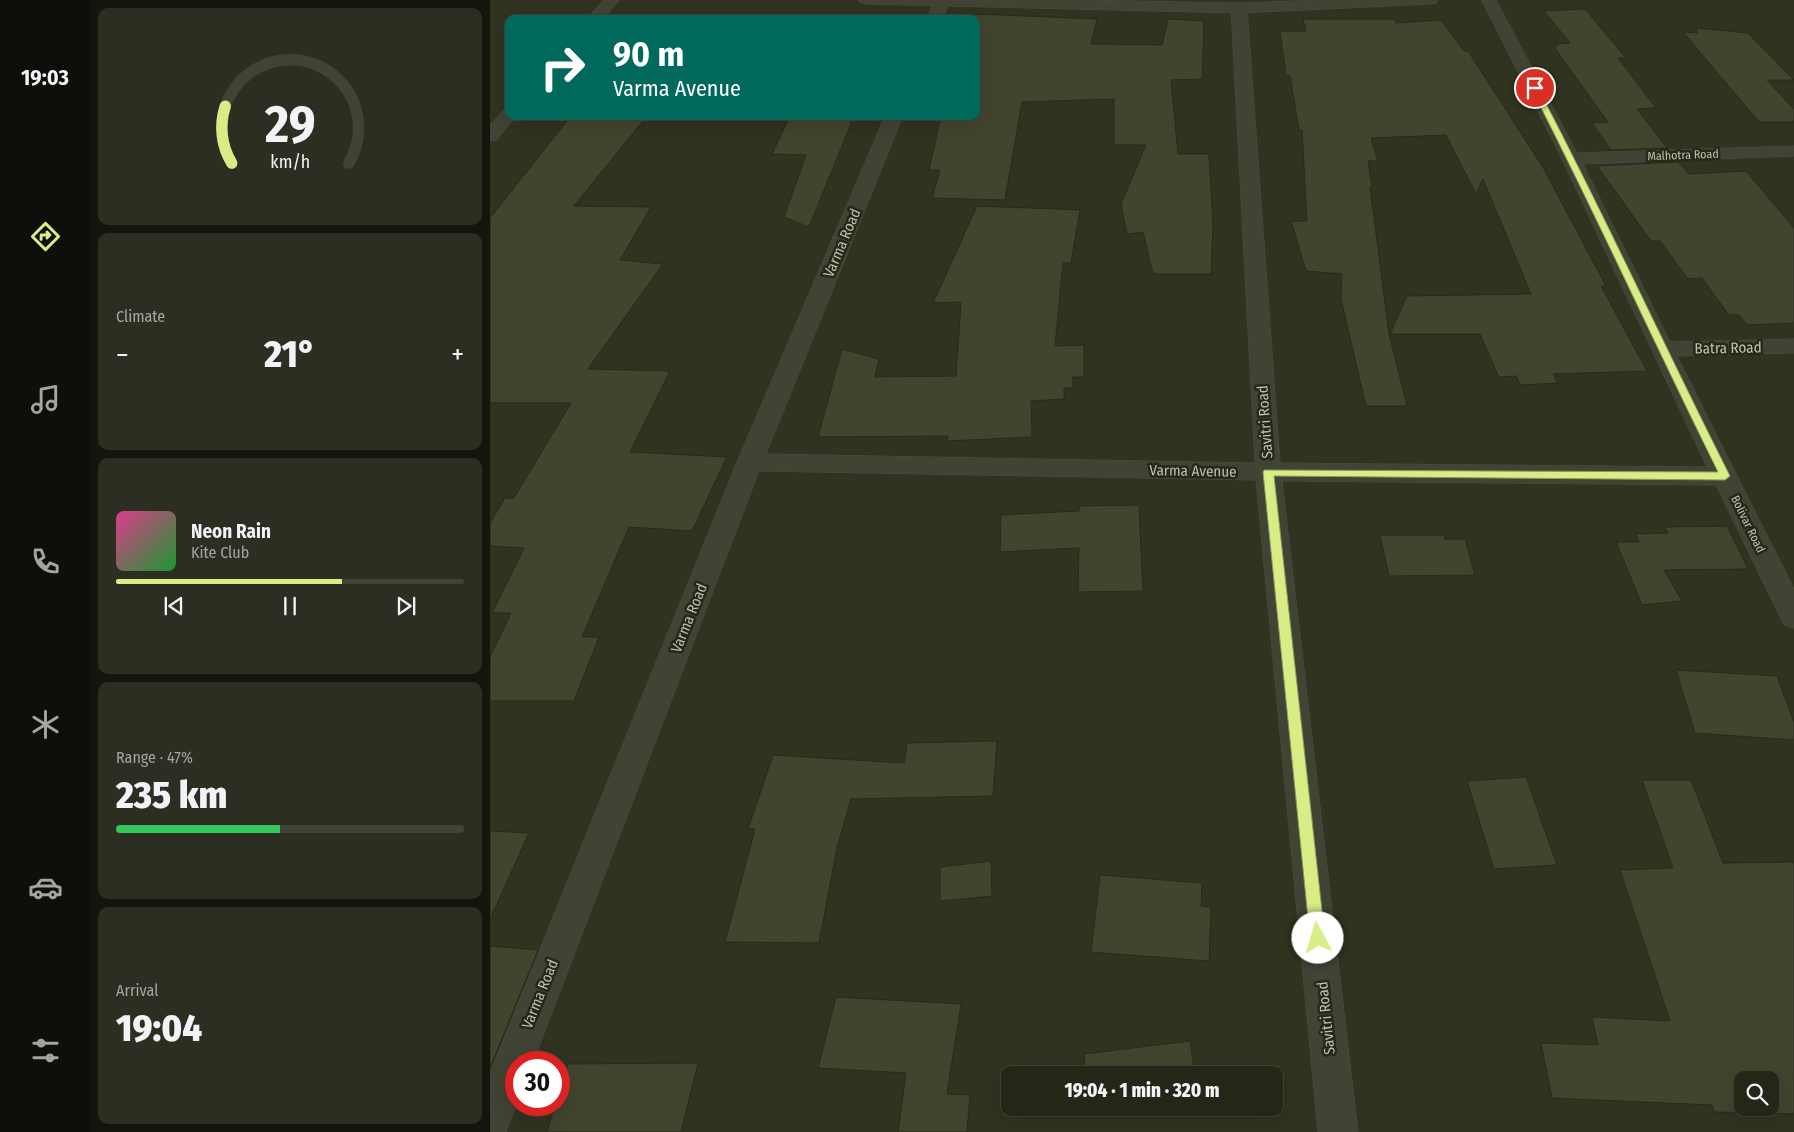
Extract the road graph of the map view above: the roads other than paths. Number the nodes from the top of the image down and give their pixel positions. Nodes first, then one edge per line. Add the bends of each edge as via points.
1 (612, 0) edge
2 (866, 0) edge
3 (1431, 0) edge
4 (1489, 0) edge
5 (941, 2) junction
6 (1239, 8) junction
7 (599, 15) edge
8 (936, 15) edge
9 (505, 119) edge
10 (892, 120) edge
11 (490, 136) edge
12 (1794, 151) edge
13 (1571, 159) junction
14 (1794, 346) edge
15 (1662, 349) junction
16 (750, 462) junction
17 (1268, 472) junction
18 (1725, 476) junction
19 (1794, 617) edge
20 (490, 1122) edge
21 (1338, 1132) edge

1 - 7 street
2 - 5 street
3 - 6 street
4 - 13 street, Bolivar Road
5 - 6 street
5 - 8 street
6 - 17 street, Savitri Road
9 - 11 street
10 - 16 street, Varma Road
12 - 13 street, Malhotra Road
13 - 15 street, Bolivar Road
14 - 15 street, Batra Road
15 - 18 street, Bolivar Road
16 - 17 street, Varma Avenue
16 - 20 street, Varma Road
17 - 18 street, Varma Avenue
17 - 21 street, Savitri Road
18 - 19 street, Bolivar Road

